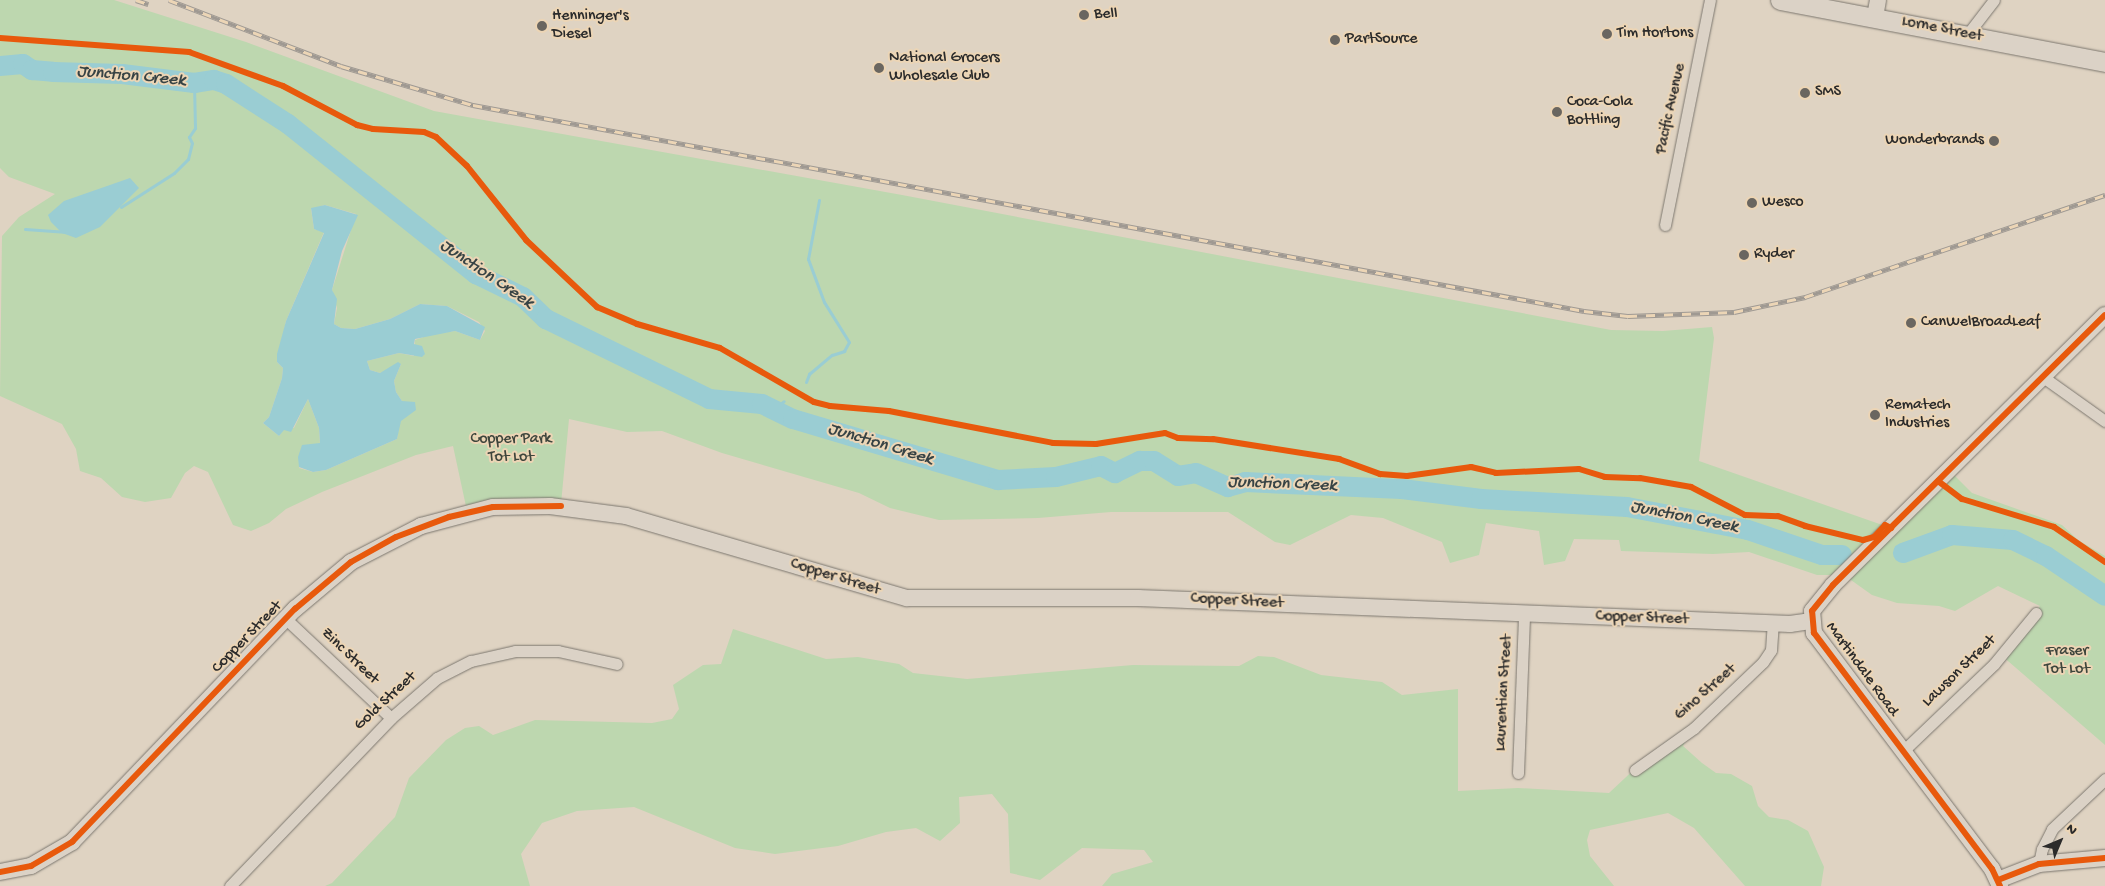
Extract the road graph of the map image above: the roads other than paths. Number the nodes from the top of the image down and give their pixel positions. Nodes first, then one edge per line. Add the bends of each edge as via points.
1 (1710, 0) edge
2 (1780, 0) edge
3 (1994, 0) edge
4 (1877, 8) edge
5 (1967, 35) junction
6 (2105, 62) edge
7 (1665, 224) dead end
8 (2105, 315) edge
9 (2043, 377) junction
10 (2105, 421) edge
11 (2036, 613) dead end
12 (1524, 615) junction
13 (286, 618) junction
14 (1812, 621) junction
15 (1773, 623) junction
16 (617, 664) dead end
17 (391, 718) junction
18 (1903, 750) junction
19 (1635, 770) dead end
20 (1518, 773) dead end
21 (2105, 779) edge
22 (2105, 858) edge
23 (2039, 864) junction
24 (0, 872) edge
25 (1999, 883) edge
26 (230, 886) edge

1 - 7 street, Pacific Avenue
2 - 4 main road, Lorne Street
3 - 5 street
4 - 5 main road, Lorne Street
5 - 6 main road, Lorne Street
8 - 9 street, Martindale Road
9 - 10 street
9 - 14 street, Martindale Road via 1824,595 1812,611
11 - 18 street, Lawson Street via 1994,664
12 - 13 street, Copper Street via 1138,598 907,598 626,516 575,507 521,505 493,507 449,517 396,537 351,562
12 - 15 street, Copper Street
12 - 20 street, Laurentian Street
13 - 17 street, Zinc Street
13 - 24 street, Copper Street via 72,842 31,866
14 - 15 street, Copper Street
14 - 18 street, Martindale Road via 1814,633
15 - 19 street, Gino Street via 1771,650 1763,662 1694,728
16 - 17 street, Gold Street via 544,650 499,654 471,661 437,678
17 - 26 street, Gold Street
18 - 25 street, Martindale Road
21 - 23 street via 2052,829
22 - 23 street
23 - 25 street

